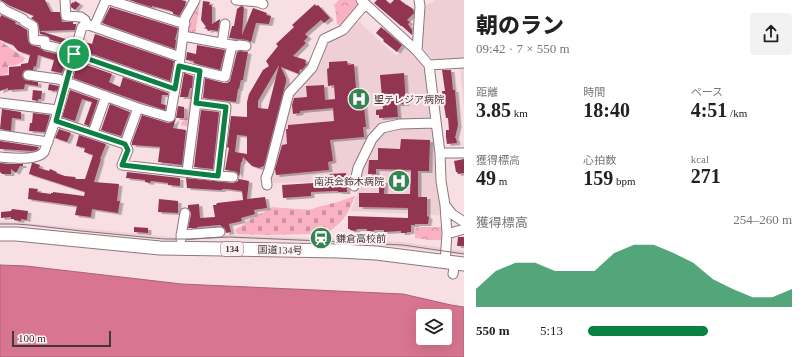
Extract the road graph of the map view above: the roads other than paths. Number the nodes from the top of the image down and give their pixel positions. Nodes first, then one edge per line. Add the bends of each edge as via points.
1 (64, 0) edge
2 (106, 0) edge
3 (109, 0) edge
4 (195, 0) edge
5 (236, 0) edge
6 (363, 2) edge
7 (421, 2) edge
8 (263, 4) dead end
9 (0, 6) edge
10 (185, 24) junction
11 (225, 24) dead end
12 (90, 26) junction
13 (183, 36) junction
14 (222, 43) junction
15 (232, 45) junction
16 (246, 46) dead end
17 (417, 51) junction
18 (74, 53) junction
19 (179, 62) junction
20 (464, 63) edge
21 (429, 65) junction
22 (200, 71) junction
23 (28, 75) dead end
24 (66, 81) junction
25 (175, 89) junction
26 (106, 96) junction
27 (0, 103) edge
28 (196, 103) junction
29 (138, 108) junction
30 (58, 110) junction
31 (56, 121) junction
32 (436, 123) junction
33 (93, 133) junction
34 (0, 135) edge
35 (48, 142) junction
36 (125, 144) junction
37 (464, 147) edge
38 (449, 152) junction
39 (440, 153) junction
40 (464, 153) edge
41 (0, 157) edge
42 (188, 172) junction
43 (218, 176) junction
44 (233, 177) dead end
45 (267, 185) dead end
46 (354, 186) dead end
47 (445, 205) junction
48 (185, 213) dead end
49 (464, 222) edge
50 (464, 229) edge
51 (220, 232) dead end
52 (0, 234) edge
53 (181, 234) junction
54 (447, 234) junction
55 (181, 249) junction
56 (454, 267) edge

1 - 12 street via 66,16 81,17
2 - 12 street
3 - 10 street
4 - 10 street via 185,18
5 - 8 street
6 - 17 street
6 - 45 street via 343,30 324,39 312,68 289,93 266,178
7 - 17 street
9 - 18 street via 33,26 34,40 45,41 45,45
10 - 13 street
11 - 14 street
12 - 18 street via 82,27
12 - 19 street
13 - 14 street via 197,34
13 - 19 street
14 - 15 street
15 - 16 street
15 - 22 street via 225,77
17 - 21 street
18 - 24 street
18 - 25 street
19 - 22 street
19 - 25 street
20 - 21 street
21 - 32 street
22 - 28 street
23 - 24 street
24 - 26 street
24 - 30 street
25 - 29 street via 170,117
26 - 29 street
26 - 33 street
27 - 30 street
28 - 42 street
28 - 43 street via 226,107
29 - 36 street
30 - 31 street
31 - 33 street
31 - 35 street
32 - 39 street
32 - 46 street via 400,124 382,128 372,139 358,168
33 - 36 street
34 - 35 street
35 - 41 street via 41,156
36 - 42 street via 128,150 122,165
37 - 38 street
38 - 39 street
38 - 40 street
39 - 47 street
42 - 43 street
43 - 44 street
47 - 49 street via 452,214
47 - 54 street
48 - 53 street
50 - 54 street
51 - 53 street
52 - 55 highway, 国道134号 / 134
53 - 55 street
54 - 56 street
55 - 56 highway, 国道134号 / 134 via 376,253

